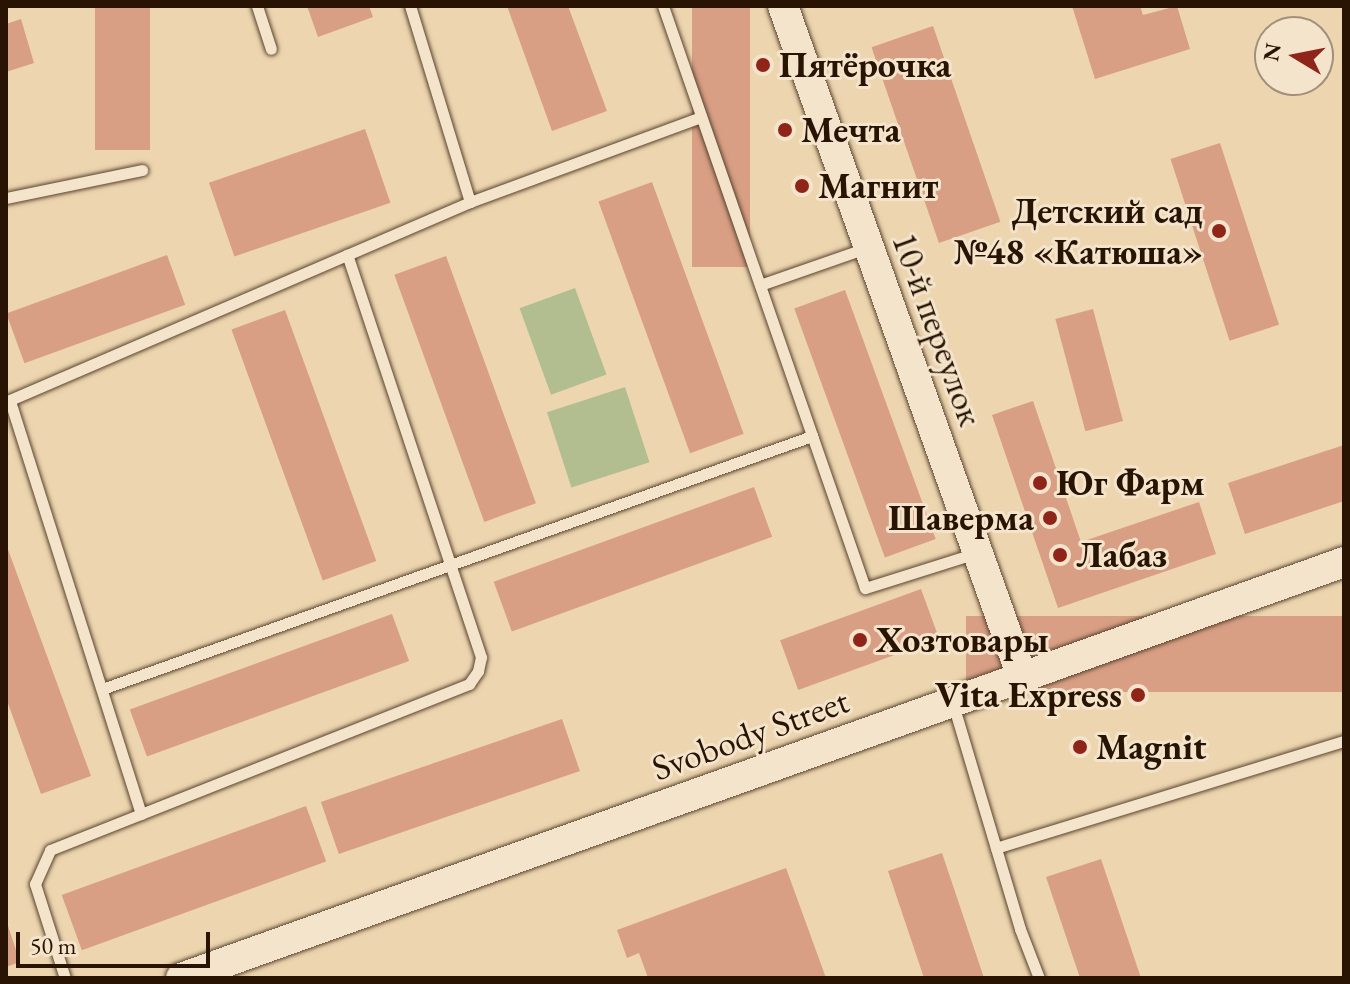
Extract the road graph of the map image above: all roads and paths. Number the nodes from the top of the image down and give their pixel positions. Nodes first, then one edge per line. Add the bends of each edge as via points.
1 (257, 6) edge
2 (410, 6) edge
3 (663, 6) edge
4 (783, 6) edge
5 (271, 49) dead end
6 (701, 117) junction
7 (142, 170) dead end
8 (6, 198) edge
9 (470, 202) junction
10 (869, 247) junction
11 (347, 255) junction
12 (760, 285) junction
13 (812, 436) junction
14 (978, 553) junction
15 (1344, 562) edge
16 (451, 565) junction
17 (1022, 677) junction
18 (105, 688) junction
19 (952, 702) junction
20 (1344, 742) edge
21 (141, 814) junction
22 (996, 848) junction
23 (65, 978) edge
24 (181, 978) edge
25 (1039, 978) edge

1 - 5 lane
2 - 9 lane
3 - 6 lane
4 - 10 main road, 10-й переулок
6 - 9 lane
6 - 12 lane
7 - 8 lane
9 - 11 lane
10 - 12 lane
10 - 14 main road, 10-й переулок
11 - 16 lane
11 - 18 lane via 10,400
12 - 13 lane
13 - 14 lane via 865,588
13 - 16 lane
14 - 17 main road, 10-й переулок
15 - 17 main road, Svobody Street
16 - 18 lane
16 - 21 lane via 481,657 469,684
17 - 19 main road, Svobody Street
18 - 21 lane
19 - 22 lane
19 - 24 main road, Svobody Street
20 - 22 lane
21 - 23 lane via 50,850 35,884
22 - 25 lane

